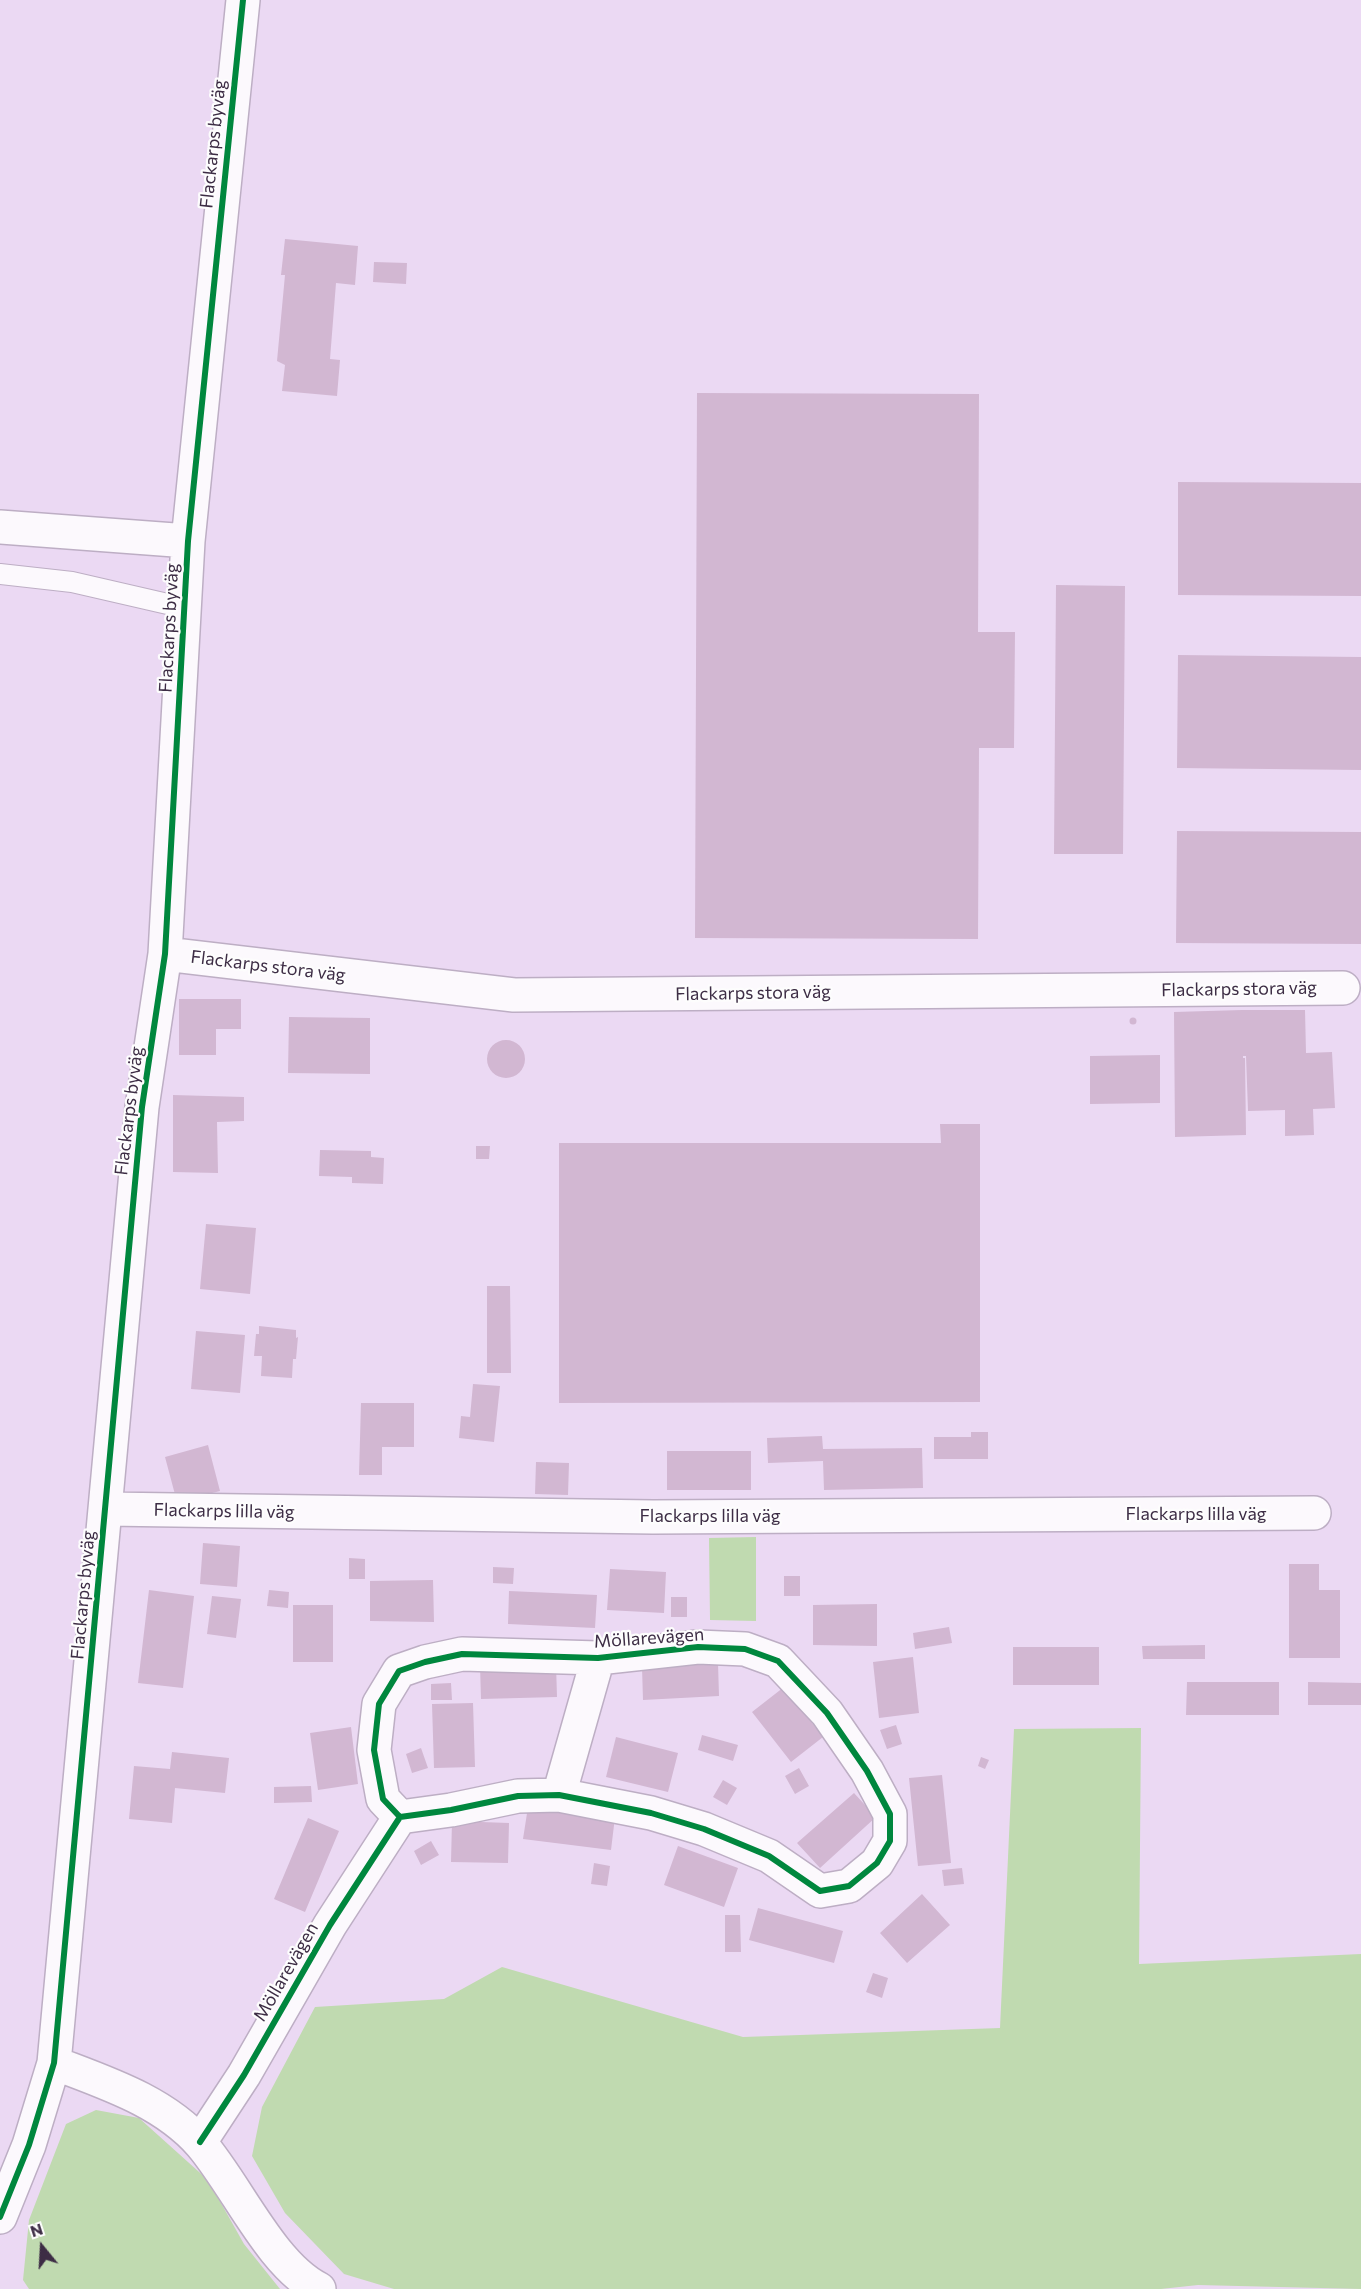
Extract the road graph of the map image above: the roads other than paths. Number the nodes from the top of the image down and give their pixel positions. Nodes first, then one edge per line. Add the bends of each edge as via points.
1 (243, 0) edge
2 (0, 527) edge
3 (189, 541) junction
4 (0, 574) edge
5 (185, 608) junction
6 (165, 954) junction
7 (1343, 988) dead end
8 (107, 1509) junction
9 (1314, 1513) dead end
10 (598, 1658) junction
11 (559, 1795) junction
12 (400, 1816) junction
13 (54, 2063) junction
14 (200, 2142) junction
15 (0, 2217) edge
16 (319, 2289) edge

1 - 3 street, Flackarps byväg
2 - 3 street, Flackarps byväg
3 - 5 street, Flackarps byväg
4 - 5 lane via 72,582
5 - 6 street, Flackarps byväg
6 - 7 street, Flackarps stora väg via 514,995
6 - 8 street, Flackarps byväg via 142,1107
8 - 9 street, Flackarps lilla väg via 653,1517
8 - 13 street, Flackarps byväg
10 - 11 street, Möllarevägen
10 - 11 street, Möllarevägen via 698,1647 745,1649 778,1661 828,1713 867,1771 890,1814 890,1841 877,1863 849,1886 820,1891 769,1856 704,1829 651,1813
10 - 12 street, Möllarevägen via 462,1654 399,1671 379,1704 374,1750 383,1799
11 - 12 street, Möllarevägen via 518,1796
12 - 14 street, Möllarevägen
13 - 14 street via 158,2107
13 - 15 street, Flackarps byväg via 29,2145
14 - 16 street via 285,2262

